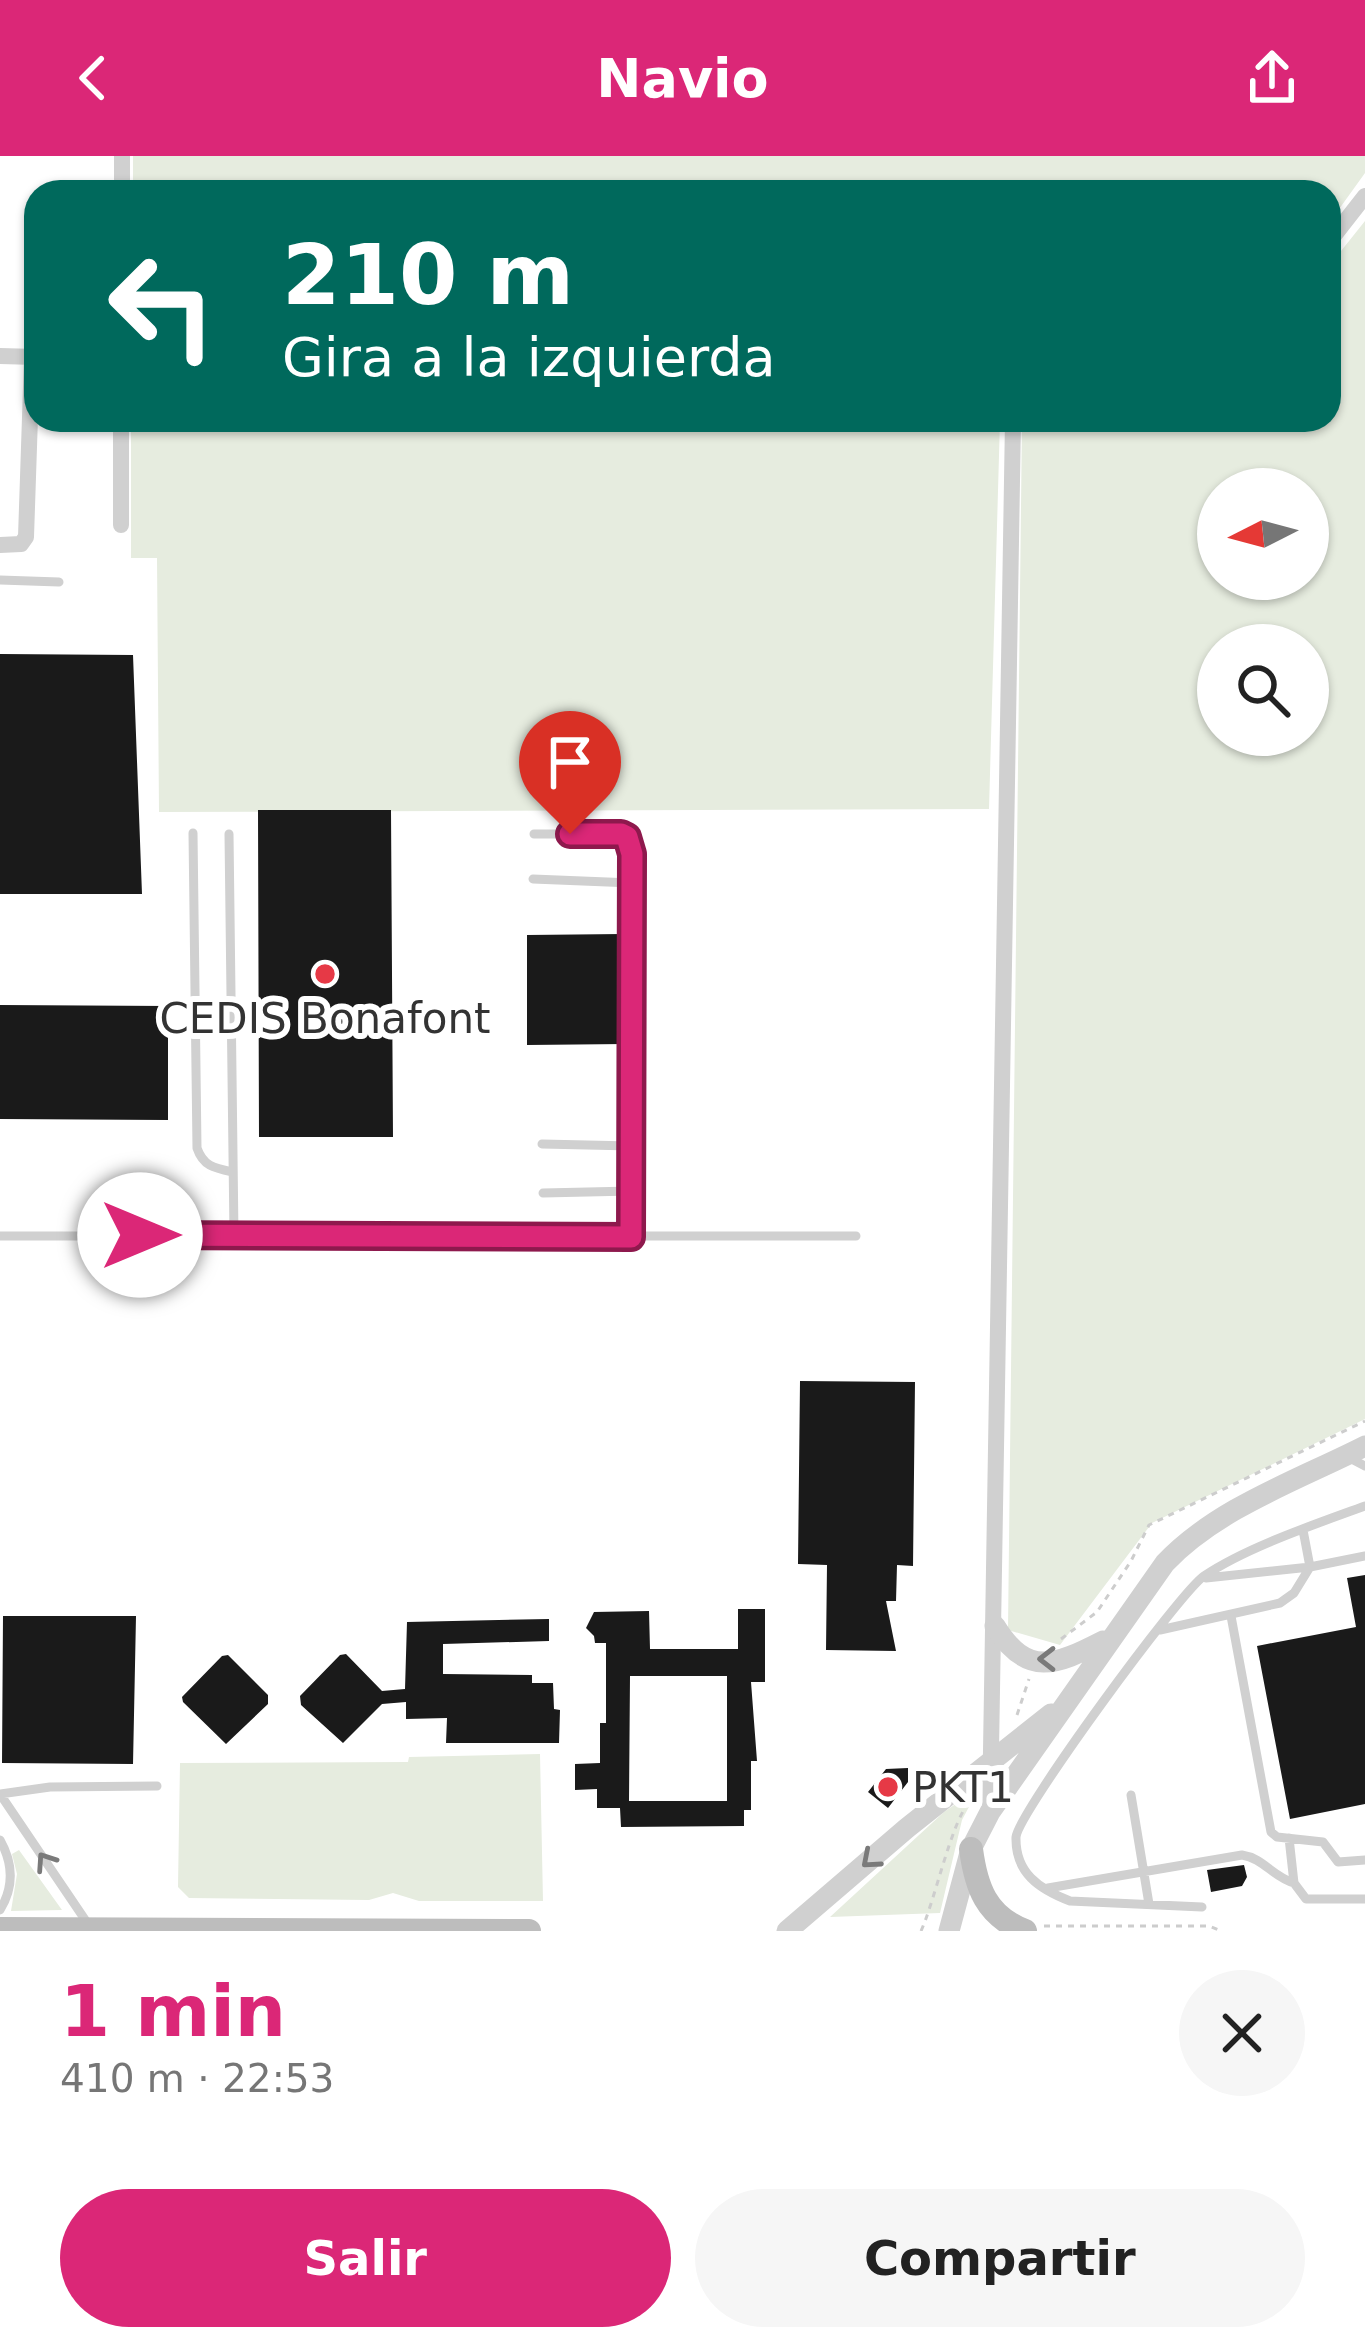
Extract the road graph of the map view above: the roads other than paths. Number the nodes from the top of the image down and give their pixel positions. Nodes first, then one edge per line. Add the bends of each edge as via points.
1 (1365, 196) edge
2 (1341, 227) edge
3 (31, 432) edge
4 (121, 432) edge
5 (1013, 432) edge
6 (121, 525) dead end
7 (0, 544) edge
8 (0, 580) edge
9 (59, 582) dead end
10 (193, 833) dead end
11 (229, 834) dead end
12 (534, 834) dead end
13 (533, 879) dead end
14 (632, 883) junction
15 (542, 1144) dead end
16 (632, 1146) junction
17 (232, 1172) junction
18 (632, 1191) junction
19 (543, 1193) dead end
20 (234, 1235) junction
21 (856, 1235) dead end
22 (0, 1236) edge
23 (631, 1237) junction
24 (1359, 1456) edge
25 (1365, 1506) edge
26 (1303, 1530) junction
27 (1365, 1556) edge
28 (1310, 1567) junction
29 (1200, 1579) junction
30 (1232, 1616) junction
31 (995, 1626) junction
32 (1160, 1630) junction
33 (1109, 1639) junction
34 (1061, 1706) junction
35 (992, 1758) junction
36 (157, 1786) dead end
37 (0, 1794) edge
38 (1131, 1795) dead end
39 (990, 1812) junction
40 (1289, 1838) junction
41 (0, 1840) edge
42 (971, 1849) junction
43 (1365, 1860) edge
44 (1145, 1872) junction
45 (1294, 1883) junction
46 (1046, 1888) junction
47 (1365, 1899) edge
48 (1149, 1904) junction
49 (1202, 1907) dead end
50 (0, 1910) edge
51 (90, 1927) junction
52 (0, 1928) edge
53 (1030, 1929) edge
54 (529, 1931) edge
55 (788, 1931) edge
56 (949, 1931) edge

1 - 2 street
3 - 7 street via 26,537
4 - 6 street
5 - 31 street
8 - 9 lane
10 - 17 lane via 197,1148 201,1160
11 - 17 lane
12 - 14 lane via 627,837
13 - 14 lane
14 - 16 lane
15 - 16 lane
16 - 18 lane
17 - 20 lane
18 - 19 lane
18 - 23 lane
20 - 22 lane
20 - 23 lane
21 - 23 lane
24 - 33 street via 1188,1541
25 - 26 lane
26 - 28 lane
26 - 29 lane
27 - 28 lane
28 - 29 lane
28 - 30 lane via 1280,1603
29 - 32 lane
30 - 32 lane
30 - 40 lane via 1270,1832
33 -> 31 street via 1042,1663 1017,1656
31 - 35 street
32 - 46 lane via 1018,1827 1019,1863
33 - 34 street
34 - 35 street
34 - 39 street
35 - 39 street
35 -> 55 street
36 - 37 lane
51 -> 37 lane
38 - 44 lane
39 - 42 street
40 - 43 lane via 1323,1842 1338,1862
40 - 45 lane
41 - 50 lane via 10,1877
42 - 53 main road via 985,1900 1000,1918
42 - 56 street
44 - 45 lane via 1242,1855
44 - 46 lane
44 - 48 lane
45 - 47 lane via 1313,1901
46 - 48 lane via 1070,1901
48 - 49 lane
51 - 52 main road
51 - 54 main road

